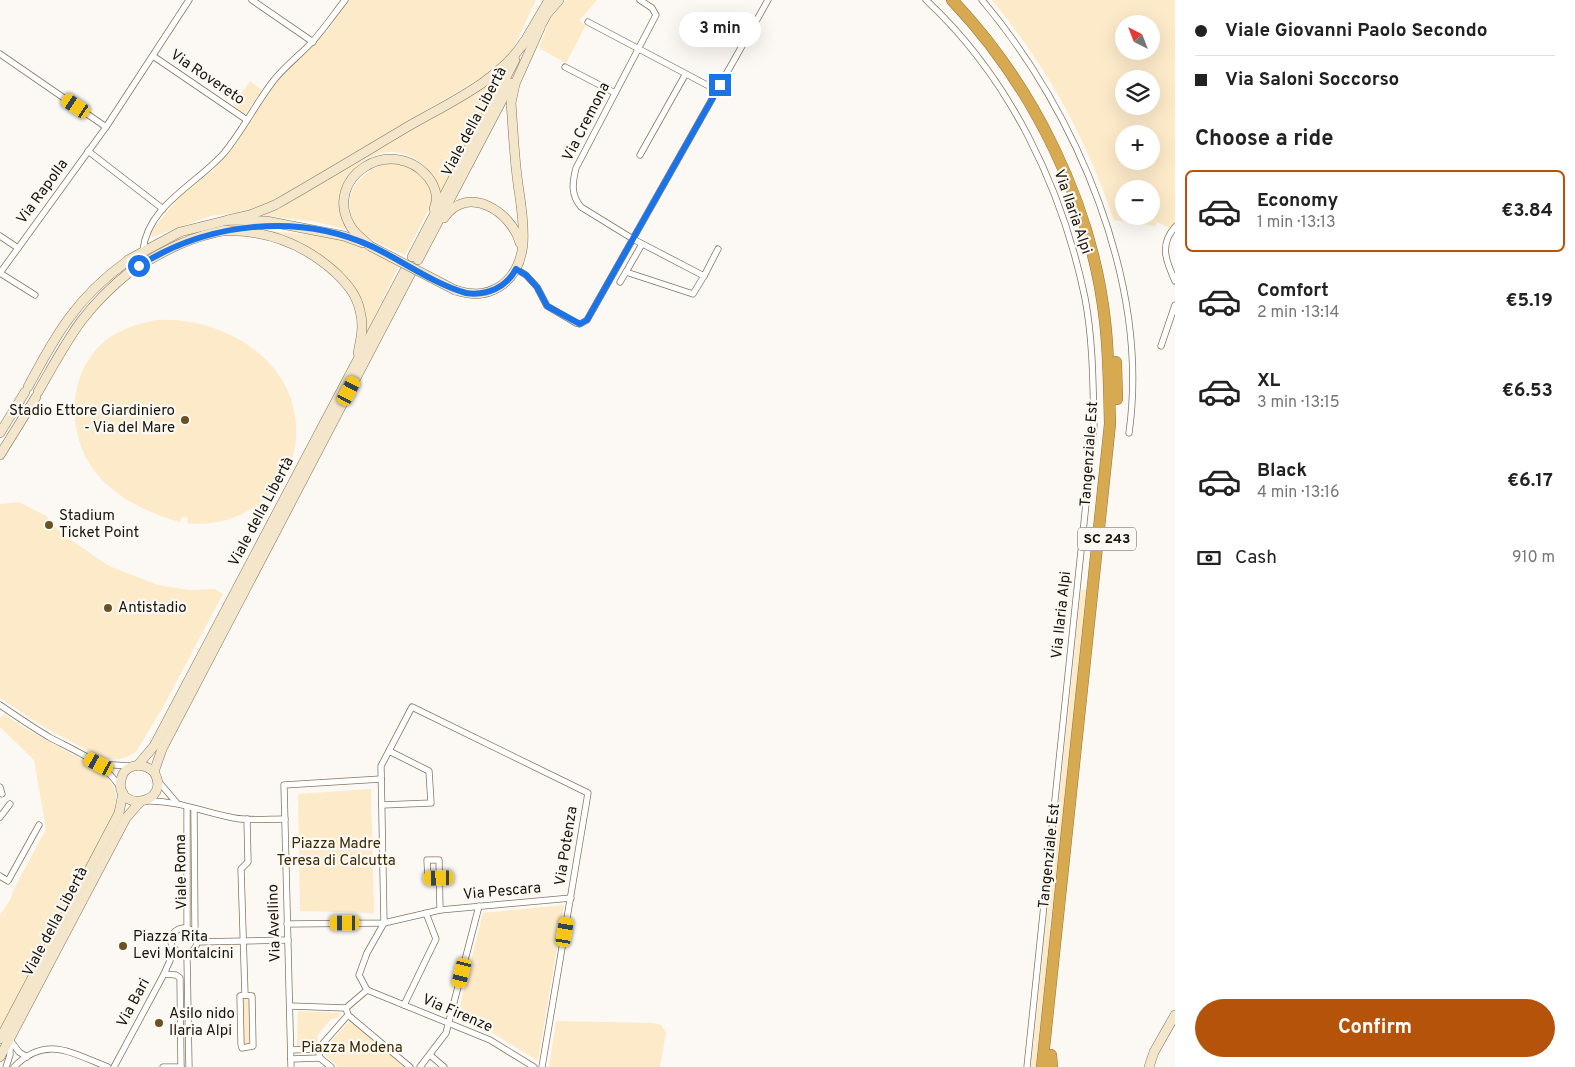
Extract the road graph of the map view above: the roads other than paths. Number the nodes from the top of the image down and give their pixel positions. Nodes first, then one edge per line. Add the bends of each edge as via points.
1 (189, 0) edge
2 (252, 0) edge
3 (345, 0) edge
4 (549, 0) edge
5 (559, 0) edge
6 (640, 0) edge
7 (768, 0) edge
8 (926, 0) edge
9 (952, 0) edge
10 (961, 0) edge
11 (982, 0) edge
12 (588, 22) dead end
13 (540, 28) junction
14 (313, 42) junction
15 (524, 42) junction
16 (638, 50) junction
17 (0, 54) edge
18 (152, 56) junction
19 (565, 67) dead end
20 (685, 75) junction
21 (707, 85) dead end
22 (615, 93) junction
23 (247, 120) junction
24 (106, 127) junction
25 (88, 151) junction
26 (640, 155) dead end
27 (163, 209) junction
28 (228, 220) junction
29 (194, 227) junction
30 (294, 227) junction
31 (1175, 227) edge
32 (221, 231) junction
33 (0, 236) edge
34 (197, 237) junction
35 (633, 239) junction
36 (642, 244) junction
37 (370, 246) junction
38 (18, 248) junction
39 (718, 249) dead end
40 (143, 250) junction
41 (521, 256) junction
42 (415, 258) junction
43 (127, 261) junction
44 (516, 269) junction
45 (134, 270) junction
46 (626, 272) junction
47 (0, 273) edge
48 (704, 276) junction
49 (1175, 281) edge
50 (620, 282) dead end
51 (35, 294) dead end
52 (1175, 305) edge
53 (1162, 346) dead end
54 (352, 370) junction
55 (27, 390) junction
56 (37, 395) junction
57 (0, 433) edge
58 (1129, 433) dead end
59 (0, 455) edge
60 (1, 708) edge
61 (389, 751) junction
62 (99, 764) junction
63 (135, 766) junction
64 (156, 776) junction
65 (381, 779) junction
66 (0, 787) edge
67 (121, 790) junction
68 (2, 794) dead end
69 (143, 801) junction
70 (176, 802) junction
71 (10, 804) dead end
72 (382, 805) junction
73 (187, 807) junction
74 (194, 810) junction
75 (0, 817) edge
76 (247, 819) junction
77 (285, 819) junction
78 (39, 825) dead end
79 (0, 876) edge
80 (439, 878) dead end
81 (571, 898) junction
82 (478, 906) junction
83 (440, 910) junction
84 (426, 913) junction
85 (384, 923) junction
86 (287, 924) junction
87 (187, 929) junction
88 (195, 934) junction
89 (288, 940) junction
90 (243, 941) junction
91 (197, 942) junction
92 (174, 949) junction
93 (184, 954) junction
94 (164, 974) junction
95 (367, 990) junction
96 (245, 995) junction
97 (404, 1005) junction
98 (290, 1006) junction
99 (347, 1011) junction
100 (1175, 1015) edge
101 (449, 1023) junction
102 (5, 1039) edge
103 (318, 1049) junction
104 (291, 1050) junction
105 (430, 1055) junction
106 (0, 1057) edge
107 (27, 1057) junction
108 (320, 1058) junction
109 (291, 1059) junction
110 (6, 1067) edge
111 (14, 1067) edge
112 (108, 1067) edge
113 (114, 1067) edge
114 (163, 1067) edge
115 (181, 1067) edge
116 (189, 1067) edge
117 (291, 1067) edge
118 (331, 1067) edge
119 (410, 1067) edge
120 (420, 1067) edge
121 (444, 1067) edge
122 (534, 1067) edge
123 (542, 1067) edge
124 (1027, 1067) edge
125 (1042, 1067) edge
126 (1051, 1067) edge
127 (1150, 1067) edge

1 - 18 street, Via Rapolla
2 - 14 street
3 - 14 street
4 - 15 main road, Viale della Libertà
5 - 13 main road, Viale della Libertà
6 - 16 street, Via Cremona via 656,15
7 - 35 street
8 - 124 street, Via Ilaria Alpi via 951,23 983,62 1011,104 1042,166 1069,233 1085,300 1093,366 1092,446
9 - 125 highway, Tangenziale Est / SC 243 via 1005,67 1050,140 1081,218 1106,321 1109,434
10 - 126 highway, Tangenziale Est / SC 243 via 1012,64 1055,135 1076,183 1098,249 1106,286 1117,377 1111,498
11 - 58 street via 1051,97 1089,174 1107,225 1125,302 1131,352 1133,384
12 - 16 street
13 - 41 main road via 515,84 511,103 523,228
13 - 42 main road, Viale della Libertà
14 - 23 street via 274,80
15 - 28 main road via 502,68 464,93 275,205 250,216
15 - 42 main road, Viale della Libertà
16 - 20 street
16 - 22 street, Via Cremona
17 - 24 street
18 - 23 street, Via Rovereto
18 - 24 street, Via Rapolla
19 - 22 street
20 - 21 street
20 - 26 street
22 - 35 street, Via Cremona via 576,168 572,191 581,207
23 - 27 street via 226,151
24 - 25 street, Via Rapolla
25 - 27 street
25 - 38 street, Via Rapolla
27 - 40 street via 144,240
28 - 29 main road
28 - 30 main road via 253,220
29 - 34 main road
29 - 40 main road
30 - 32 main road
30 - 37 main road via 344,236
31 - 49 street via 1164,250
32 - 34 main road
32 - 54 main road via 255,232 286,240 312,254 342,279 356,297 362,318 361,337
33 - 38 street
34 - 45 main road via 160,253
35 - 36 street, Via Cremona
35 - 44 street via 587,320 580,324 547,306 537,287
36 - 46 street
36 - 48 street, Via Cremona
37 - 42 main road via 348,221 344,205 348,185 362,168 376,160 405,160 424,172 436,195 435,207
37 - 44 main road, bridge via 455,290 476,294 485,294 502,285
38 - 47 street, Via Rapolla
39 - 48 street
40 - 43 main road
41 - 42 main road via 518,236 507,217 495,208 469,203 449,210
41 - 44 main road
43 - 45 main road via 135,262
43 - 55 main road via 91,290 77,306 55,338
45 - 56 main road via 102,295 85,314
46 - 48 street via 694,294
46 - 50 street
47 - 51 street
52 - 53 street
54 - 63 main road, Viale della Libertà via 154,746
54 - 64 main road, Viale della Libertà via 409,270 162,749
55 - 56 main road via 30,398
55 - 57 main road
56 - 59 main road
60 - 62 street
61 - 65 street via 381,766
61 - 72 street via 429,771 431,803
61 - 81 street, Via Potenza via 412,707 588,793
62 - 63 street
62 - 67 street via 110,772
63 - 64 main road via 144,766
63 - 67 main road, Viale della Libertà via 122,775
64 - 69 main road, Viale della Libertà via 155,793
64 - 70 street
65 - 72 street
65 - 77 street, Via Avellino via 284,786
66 - 68 street
67 - 69 main road via 130,800
67 - 102 main road, Viale della Libertà via 119,813
69 - 70 street
69 - 102 main road, Viale della Libertà via 126,818
70 - 73 street
71 - 75 street
72 - 85 street
73 - 74 street
73 - 87 street, Viale Roma
74 - 76 street
74 - 88 street, Viale Roma
76 - 77 street
76 - 90 street via 248,862 241,869
77 - 86 street, Via Avellino
78 - 79 street via 8,881
80 - 83 street
81 - 82 street, Via Pescara
81 - 123 street, Via Potenza
82 - 83 street, Via Pescara
82 - 101 street
83 - 84 street, Via Pescara
84 - 85 street, Via Pescara
84 - 97 street via 436,939
85 - 86 street, Via Pescara
85 - 95 street via 359,975
86 - 89 street, Via Avellino
87 - 88 street, Viale Roma
87 - 92 street, Viale Roma via 173,935
88 - 91 street, Viale Roma
89 - 90 street
89 - 98 street, Via Avellino
90 - 91 street
90 - 96 street
91 - 93 street via 193,951
92 - 93 street
92 - 94 street, Via Bari
93 - 116 street via 187,957
94 - 113 street, Via Bari
94 - 115 street via 180,978
95 - 97 street, Via Firenze
95 - 99 street
96 - 96 street via 252,996 253,1046 242,1048 240,996
97 - 101 street, Via Firenze
98 - 99 street
98 - 104 street, Via Avellino
99 - 103 street
99 - 119 street
100 - 127 main road via 1154,1052
101 - 105 street via 446,1033
101 - 122 street, Via Firenze via 490,1040
102 - 106 main road, Viale della Libertà
102 - 107 street
102 - 110 street via 10,1055
103 - 104 street
103 - 108 street
104 - 109 street, Via Avellino
105 - 120 street
105 - 121 street
107 - 111 street
107 - 112 street via 41,1049 61,1048
108 - 109 street
108 - 118 street
109 - 117 street, Via Avellino
114 - 115 street

